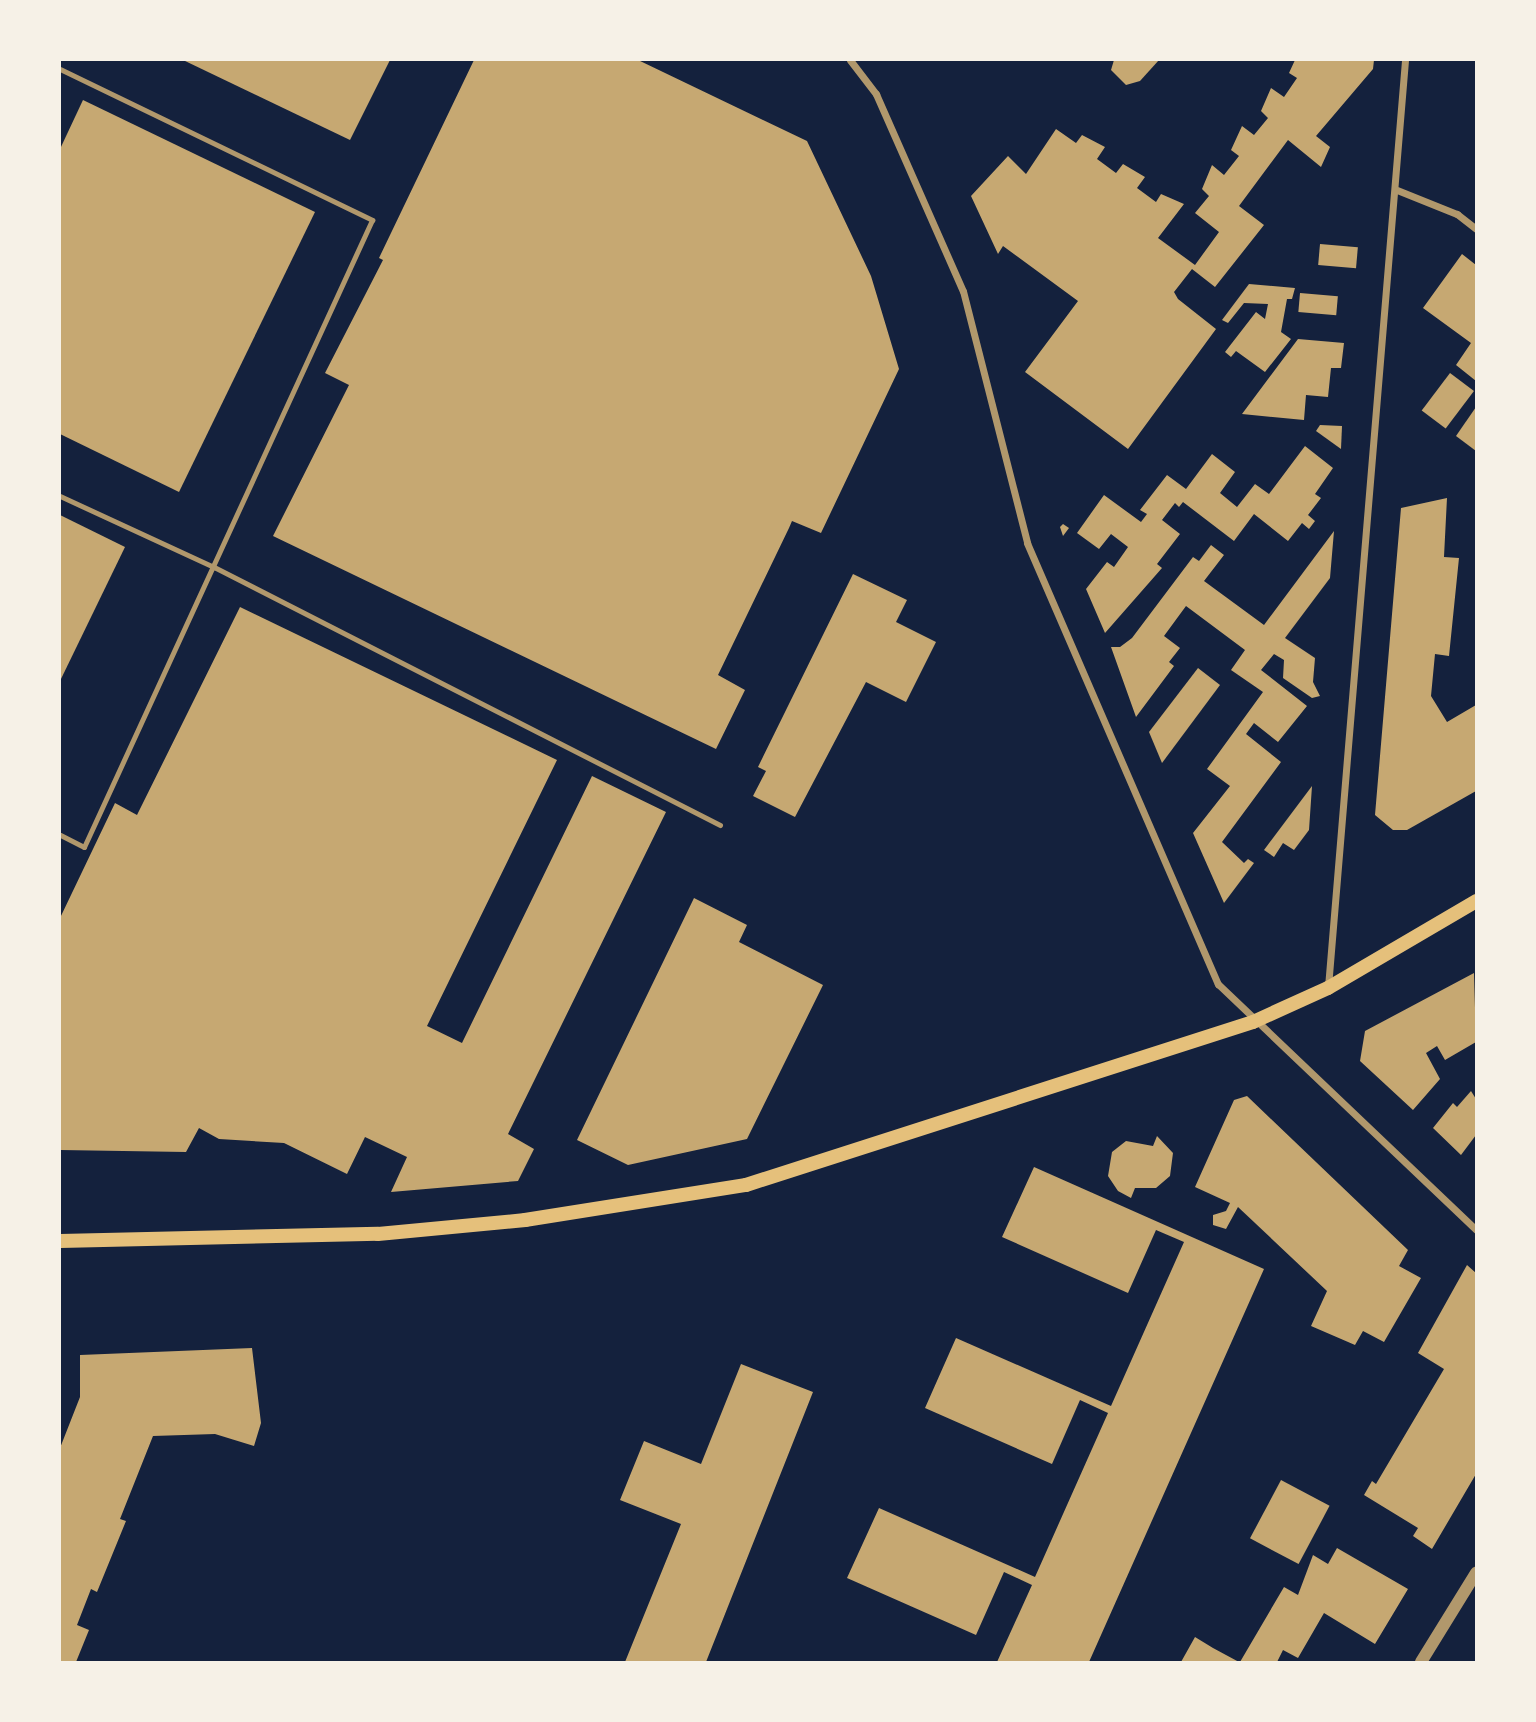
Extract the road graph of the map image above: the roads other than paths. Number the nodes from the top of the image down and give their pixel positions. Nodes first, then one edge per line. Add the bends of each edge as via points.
1 (850, 60) edge
2 (1405, 60) edge
3 (60, 69) edge
4 (1397, 190) junction
5 (1476, 229) edge
6 (60, 496) edge
7 (214, 567) junction
8 (720, 825) dead end
9 (60, 835) edge
10 (1476, 901) edge
11 (1328, 988) junction
12 (1253, 1022) junction
13 (1476, 1230) edge
14 (60, 1241) edge
15 (1476, 1573) edge
16 (1421, 1662) edge

1 - 12 street via 876,94 963,291 1027,543 1218,984
2 - 4 street
3 - 7 lane via 372,220
4 - 5 street via 1457,214
4 - 11 street
6 - 7 lane
7 - 8 lane
7 - 9 lane via 84,847
10 - 11 main road
11 - 12 main road
12 - 13 street
12 - 14 main road via 746,1185 525,1220 378,1234
15 - 16 street

